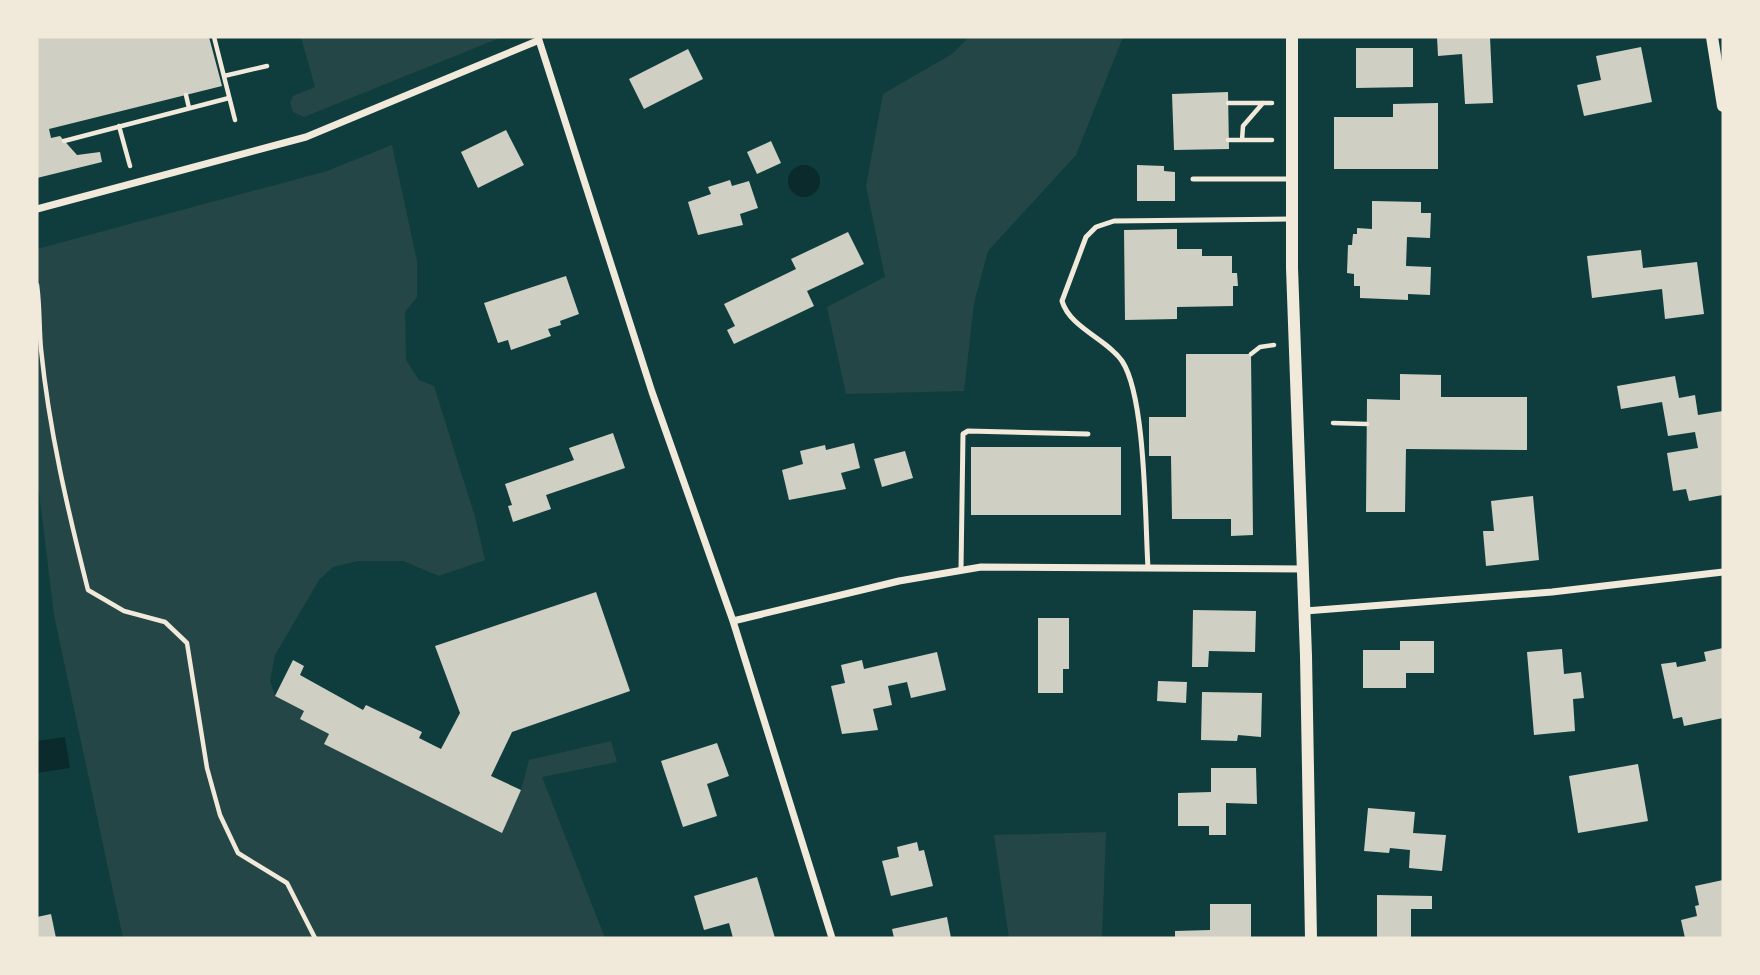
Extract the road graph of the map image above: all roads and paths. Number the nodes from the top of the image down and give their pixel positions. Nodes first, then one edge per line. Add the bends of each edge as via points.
1 (214, 37) edge
2 (1292, 37) edge
3 (1712, 37) edge
4 (538, 39) edge
5 (267, 66) dead end
6 (224, 76) junction
7 (186, 95) dead end
8 (229, 98) junction
9 (1228, 103) dead end
10 (1263, 103) junction
11 (1272, 103) dead end
12 (1723, 106) edge
13 (189, 108) junction
14 (235, 120) dead end
15 (119, 127) junction
16 (1242, 140) junction
17 (1272, 140) dead end
18 (64, 141) dead end
19 (1228, 141) dead end
20 (1193, 179) dead end
21 (1291, 179) junction
22 (135, 183) junction
23 (37, 209) edge
24 (1291, 219) junction
25 (37, 285) edge
26 (1274, 345) dead end
27 (1251, 354) dead end
28 (1333, 423) dead end
29 (1367, 424) dead end
30 (1088, 435) dead end
31 (1148, 568) junction
32 (961, 569) junction
33 (1303, 569) junction
34 (1723, 572) edge
35 (1304, 611) junction
36 (733, 621) junction
37 (315, 938) edge
38 (832, 938) edge
39 (1311, 938) edge

1 - 6 path
2 - 21 street
3 - 12 street
4 - 22 street via 306,137
4 - 36 street via 652,392
5 - 6 path
6 - 8 path
7 - 13 path
8 - 13 path
8 - 14 path
9 - 10 path
10 - 11 path
10 - 16 path via 1243,126
13 - 15 path
15 - 18 path
15 - 22 path
16 - 17 path
16 - 19 path
20 - 21 lane
21 - 24 street
22 - 23 street
24 - 31 lane via 1114,221 1096,227 1086,237 1062,301 1069,314 1122,360 1130,377 1138,417
24 - 33 street
25 - 37 path via 53,432 88,590 124,611 165,622 187,643 207,768 220,815 238,853 287,883
26 - 27 path via 1264,345
28 - 29 path
30 - 32 lane via 963,434
31 - 32 street
31 - 33 street
32 - 36 street
33 - 35 street
34 - 35 street via 1552,592
35 - 39 street
36 - 38 street

